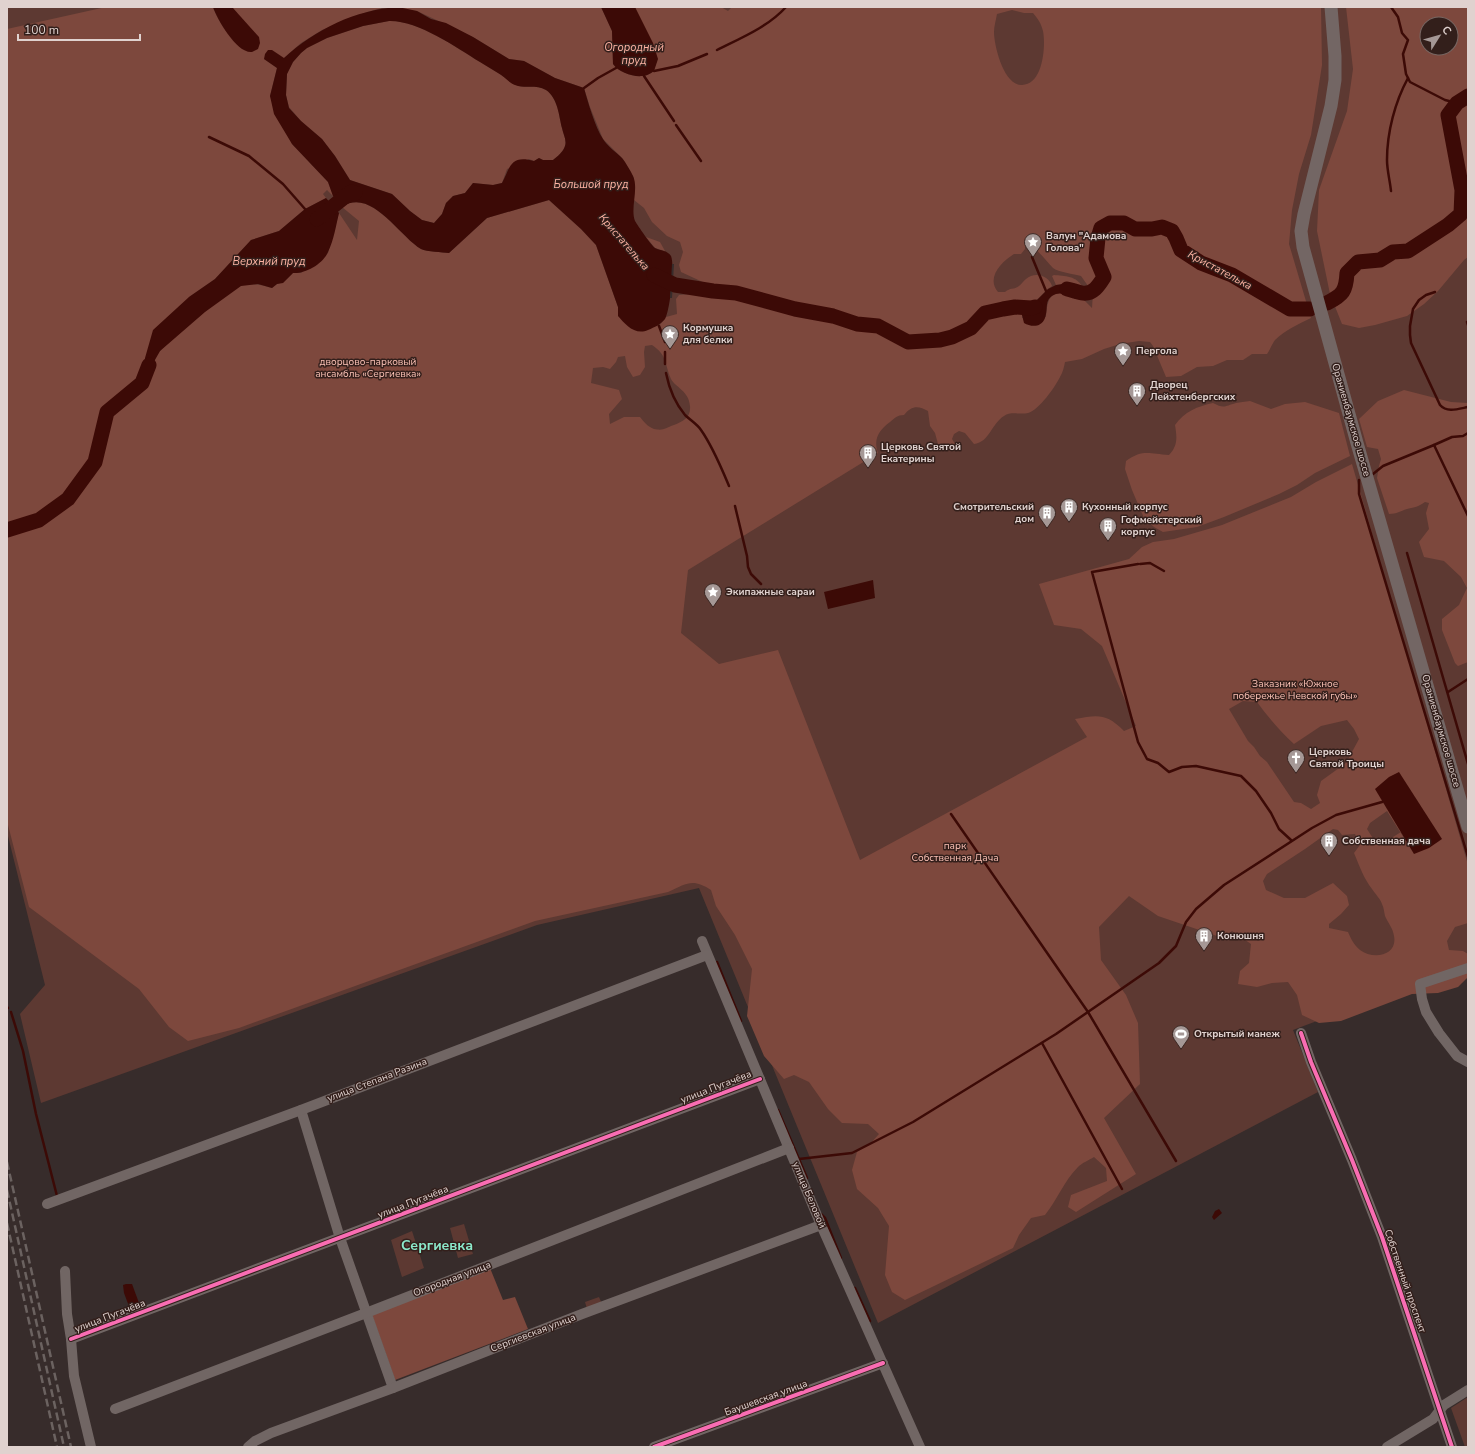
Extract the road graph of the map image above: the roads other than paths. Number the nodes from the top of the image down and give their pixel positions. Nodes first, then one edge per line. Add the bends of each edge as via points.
1 (1331, 7) edge
2 (1468, 826) edge
3 (702, 942) dead end
4 (707, 955) junction
5 (1468, 968) edge
6 (1301, 1033) dead end
7 (1468, 1062) edge
8 (760, 1079) junction
9 (300, 1110) junction
10 (789, 1148) junction
11 (47, 1204) dead end
12 (821, 1225) junction
13 (340, 1238) junction
14 (65, 1271) dead end
15 (366, 1312) junction
16 (71, 1339) junction
17 (883, 1363) junction
18 (393, 1388) junction
19 (1468, 1390) edge
20 (115, 1409) dead end
21 (1440, 1411) junction
22 (91, 1447) edge
23 (248, 1447) edge
24 (654, 1447) edge
25 (920, 1447) edge
26 (1387, 1447) edge
27 (1452, 1447) edge

1 - 2 main road, Ораниенбаумское шоссе via 1335,80 1304,214 1301,231 1303,247
3 - 4 street, улица Беловой
4 - 8 street, улица Беловой
4 - 9 street, улица Степана Разина
5 - 7 street via 1420,984 1426,1012 1457,1056
6 - 21 street, Собственный проспект via 1382,1237
8 - 10 street, улица Беловой
8 - 13 street, улица Пугачёва
9 - 11 street, улица Степана Разина
9 - 13 street
10 - 12 street, улица Беловой
10 - 15 street, Огородная улица
12 - 17 street, улица Беловой
12 - 18 street, Сергиевская улица
13 - 15 street
13 - 16 street, улица Пугачёва
14 - 16 street
15 - 18 street
15 - 20 street, Огородная улица
16 - 22 street via 74,1376
17 - 24 street, Баушевская улица
17 - 25 street, улица Беловой
18 - 23 street, Сергиевская улица via 271,1433
19 - 21 street via 1450,1400
21 - 26 street via 1433,1419
21 - 27 street, Собственный проспект

